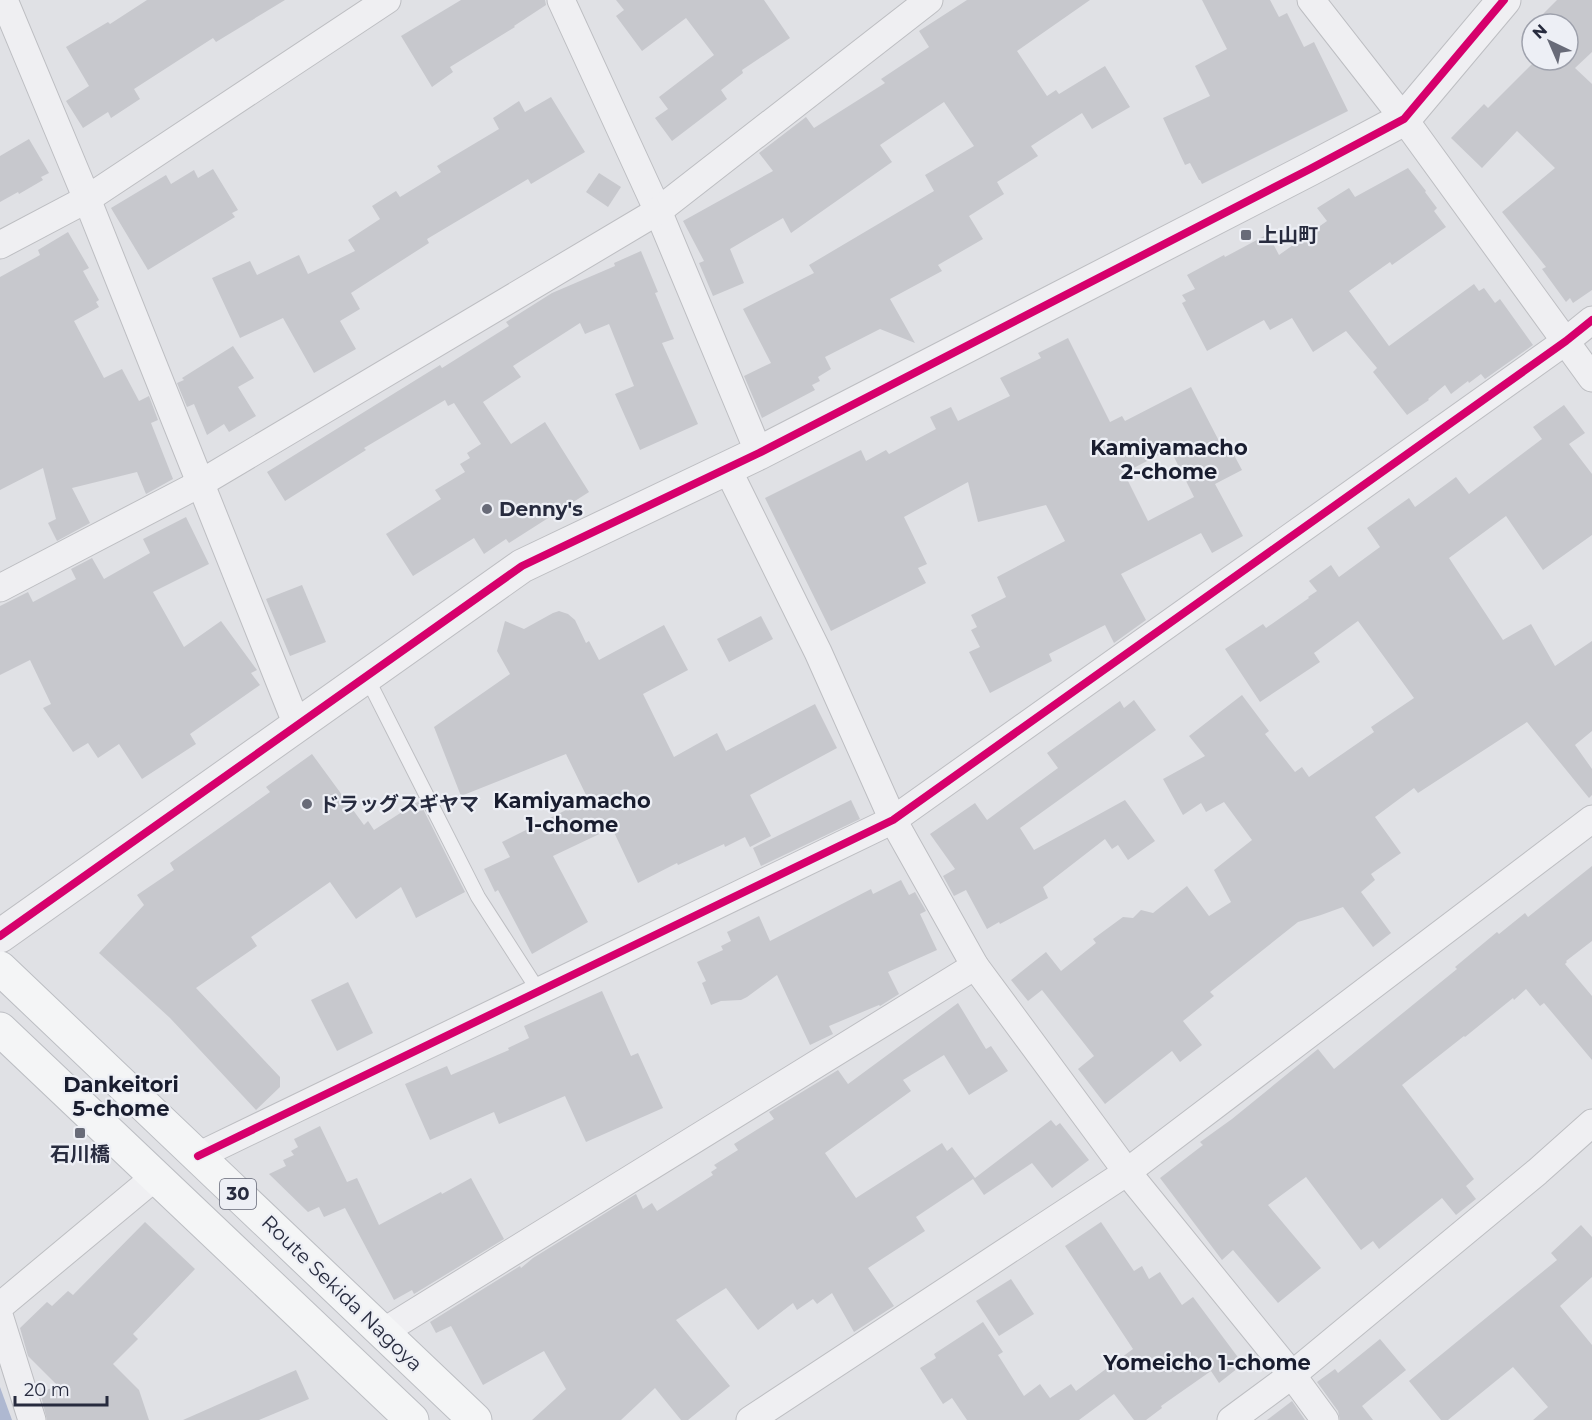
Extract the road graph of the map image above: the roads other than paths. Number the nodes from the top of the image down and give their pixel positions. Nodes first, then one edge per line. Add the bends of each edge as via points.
1 (4, 0) edge
2 (387, 0) edge
3 (561, 0) edge
4 (929, 0) edge
5 (1311, 0) edge
6 (1504, 0) edge
7 (1404, 119) junction
8 (87, 199) junction
9 (658, 211) junction
10 (0, 245) edge
11 (1592, 320) edge
12 (1566, 341) junction
13 (1592, 378) edge
14 (759, 453) junction
15 (727, 468) junction
16 (201, 483) junction
17 (0, 588) edge
18 (366, 676) junction
19 (297, 725) junction
20 (1592, 819) edge
21 (893, 820) junction
22 (0, 936) edge
23 (975, 966) junction
24 (0, 968) edge
25 (538, 990) junction
26 (0, 1029) edge
27 (1592, 1123) edge
28 (198, 1156) junction
29 (1127, 1172) junction
30 (155, 1177) junction
31 (0, 1306) edge
32 (0, 1318) edge
33 (383, 1332) junction
34 (1292, 1375) junction
35 (32, 1420) edge
36 (412, 1420) edge
37 (475, 1420) edge
38 (750, 1420) edge
39 (1231, 1420) edge
40 (1325, 1420) edge

1 - 8 street
2 - 8 street
3 - 9 street
4 - 9 street
5 - 7 street
6 - 7 street
7 - 12 street
7 - 14 street
8 - 10 street
8 - 16 street
9 - 14 street
9 - 16 street
11 - 12 street
12 - 13 street
12 - 21 street
14 - 15 street
15 - 18 street via 522,566
15 - 21 street via 818,652
16 - 17 street
16 - 19 street
18 - 19 street
18 - 25 lane via 478,897
19 - 22 street
20 - 29 street
21 - 23 street
21 - 25 street
23 - 29 street
23 - 33 street
24 - 28 main road, Route Sekida Nagoya / 30
25 - 28 street
26 - 30 main road, 30
27 - 34 street
28 - 33 main road, Route Sekida Nagoya / 30
29 - 34 street
29 - 38 street
30 - 31 street
30 - 36 main road, 30
32 - 35 street
33 - 37 main road, Route Sekida Nagoya / 30
34 - 39 street
34 - 40 street

